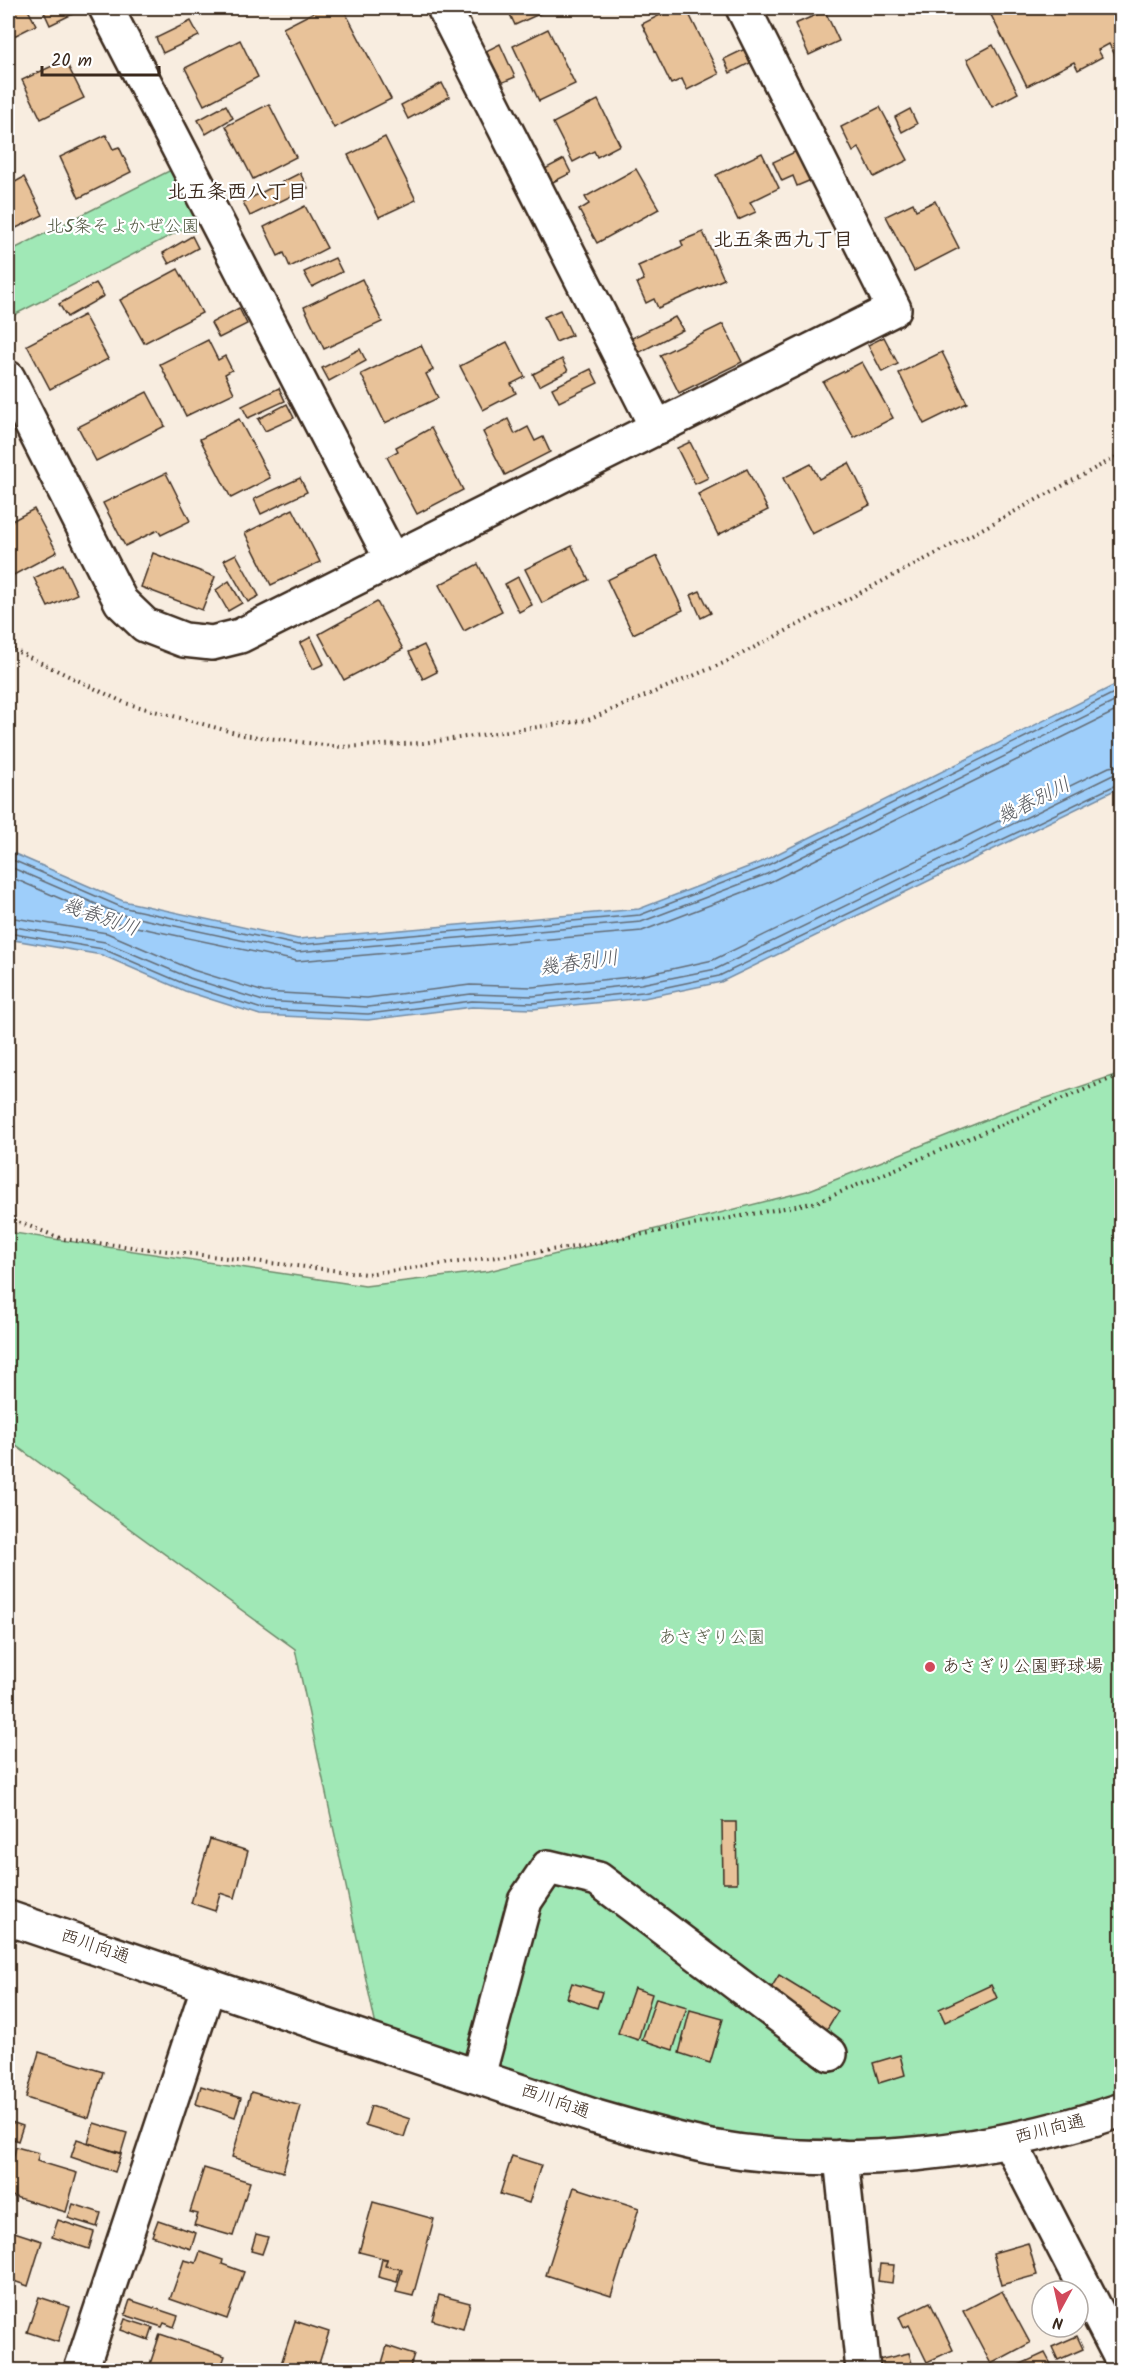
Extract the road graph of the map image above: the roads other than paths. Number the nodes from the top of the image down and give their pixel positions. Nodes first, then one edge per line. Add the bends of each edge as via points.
1 (106, 8) edge
2 (444, 8) edge
3 (743, 8) edge
4 (8, 378) edge
5 (657, 428) junction
6 (392, 560) junction
7 (8, 1918) edge
8 (209, 1985) junction
9 (830, 2054) dead end
10 (478, 2076) junction
11 (1122, 2110) edge
12 (1009, 2141) junction
13 (841, 2157) junction
14 (1122, 2360) edge
15 (81, 2370) edge
16 (863, 2370) edge

1 - 6 street
2 - 5 street
3 - 5 street via 894,309
4 - 6 street via 121,602 145,625 184,640 212,643 240,636
5 - 6 street
7 - 8 street, 西川向通
8 - 10 street, 西川向通
8 - 15 street
9 - 10 street via 598,1879 549,1867 525,1901
10 - 13 street, 西川向通 via 655,2135 768,2154
11 - 12 street, 西川向通
12 - 13 street, 西川向通 via 944,2151
12 - 14 street
13 - 16 street

